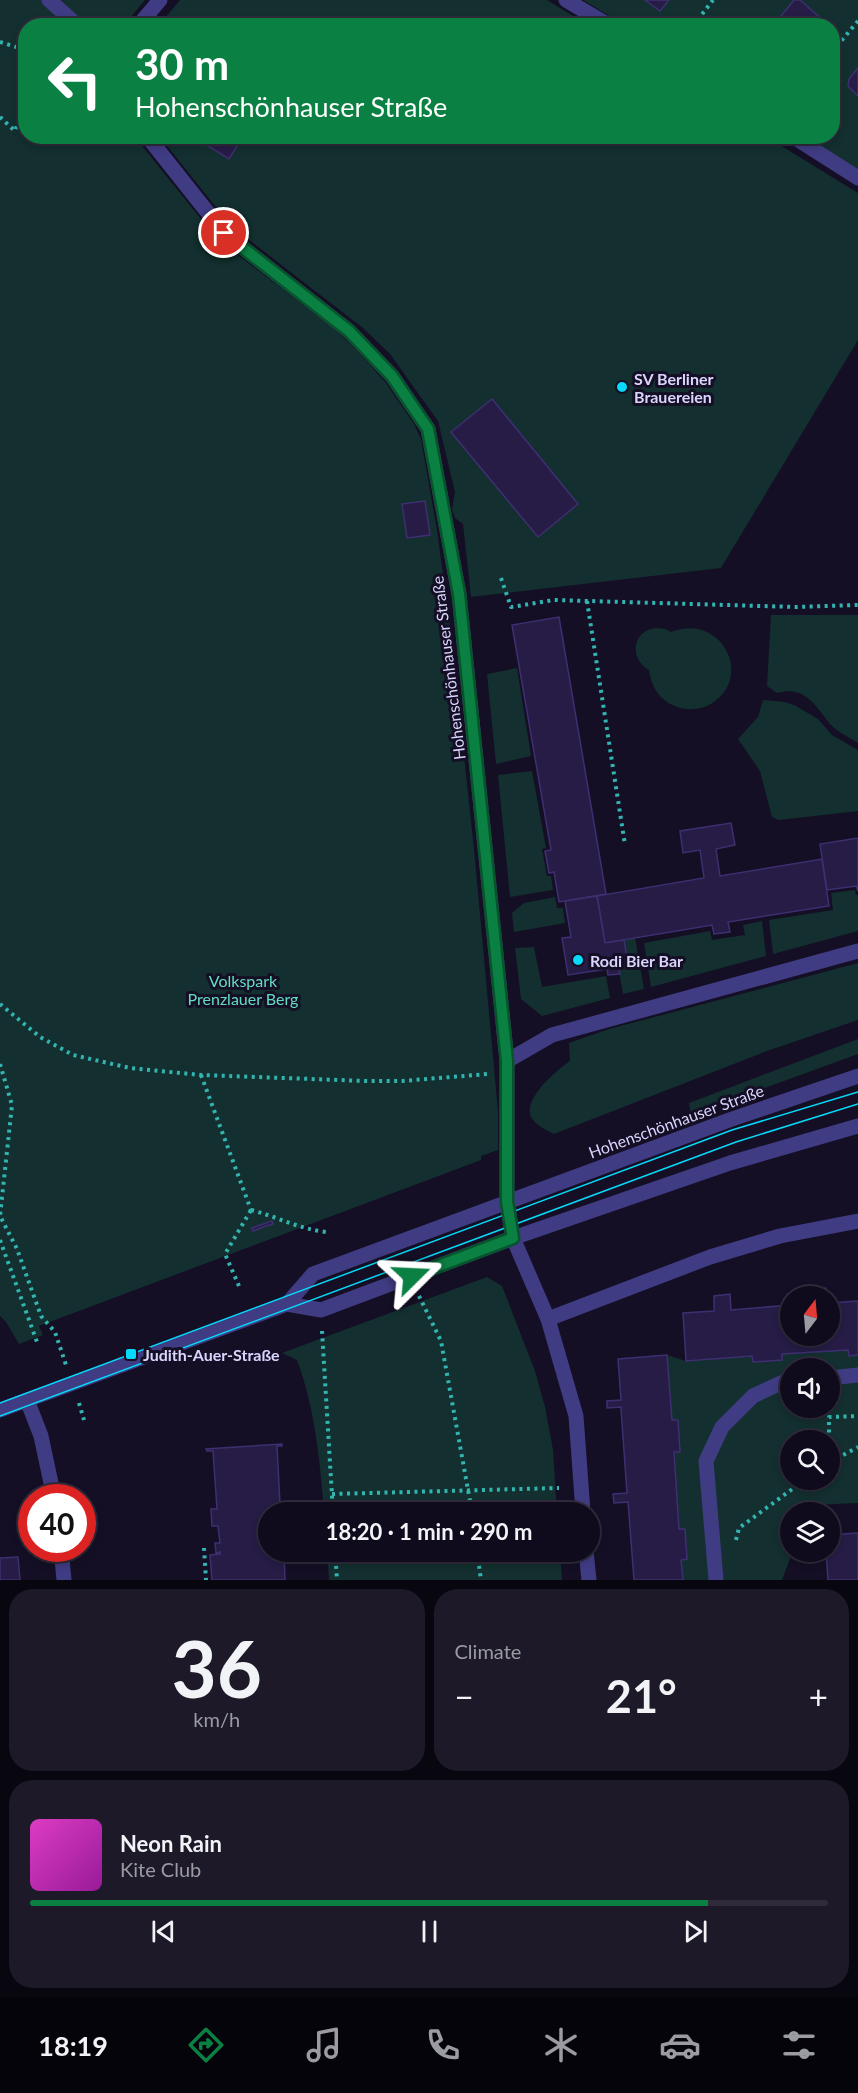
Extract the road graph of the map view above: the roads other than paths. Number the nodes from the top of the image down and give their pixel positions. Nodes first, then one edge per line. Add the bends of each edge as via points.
1 (49, 0) edge
2 (160, 0) edge
3 (566, 0) edge
4 (69, 18) edge
5 (145, 18) edge
6 (596, 18) edge
7 (153, 144) edge
8 (805, 144) edge
9 (858, 178) edge
10 (858, 951) edge
11 (507, 1061) junction
12 (858, 1076) edge
13 (858, 1126) edge
14 (507, 1202) junction
15 (858, 1221) edge
16 (513, 1238) junction
17 (287, 1304) junction
18 (548, 1319) junction
19 (858, 1375) edge
20 (840, 1377) edge
21 (780, 1383) edge
22 (27, 1400) junction
23 (0, 1410) edge
24 (51, 1484) edge
25 (582, 1502) edge
26 (62, 1562) edge
27 (587, 1562) edge
28 (64, 1580) edge
29 (589, 1580) edge
30 (716, 1580) edge

1 - 4 street
2 - 5 street
3 - 6 street
7 - 11 street, Hohenschönhauser Straße via 224,233 349,331 398,385 428,429 459,594
8 - 9 street
10 - 11 street via 552,1035
11 - 14 street, Hohenschönhauser Straße
12 - 14 street, Hohenschönhauser Straße
13 - 16 street via 730,1163
14 - 16 street, Hohenschönhauser Straße
14 - 17 street, Hohenschönhauser Straße via 313,1274
15 - 18 street via 780,1236 710,1257
16 - 17 street via 321,1310
16 - 18 street, Hohenschönhauser Straße
17 - 22 street, Hohenschönhauser Straße
18 - 25 street, Hohenschönhauser Straße via 576,1416
19 - 20 street
21 - 30 street via 753,1396 722,1427 706,1461
22 - 23 street, Hohenschönhauser Straße
22 - 24 street via 41,1436
26 - 28 street
27 - 29 street

